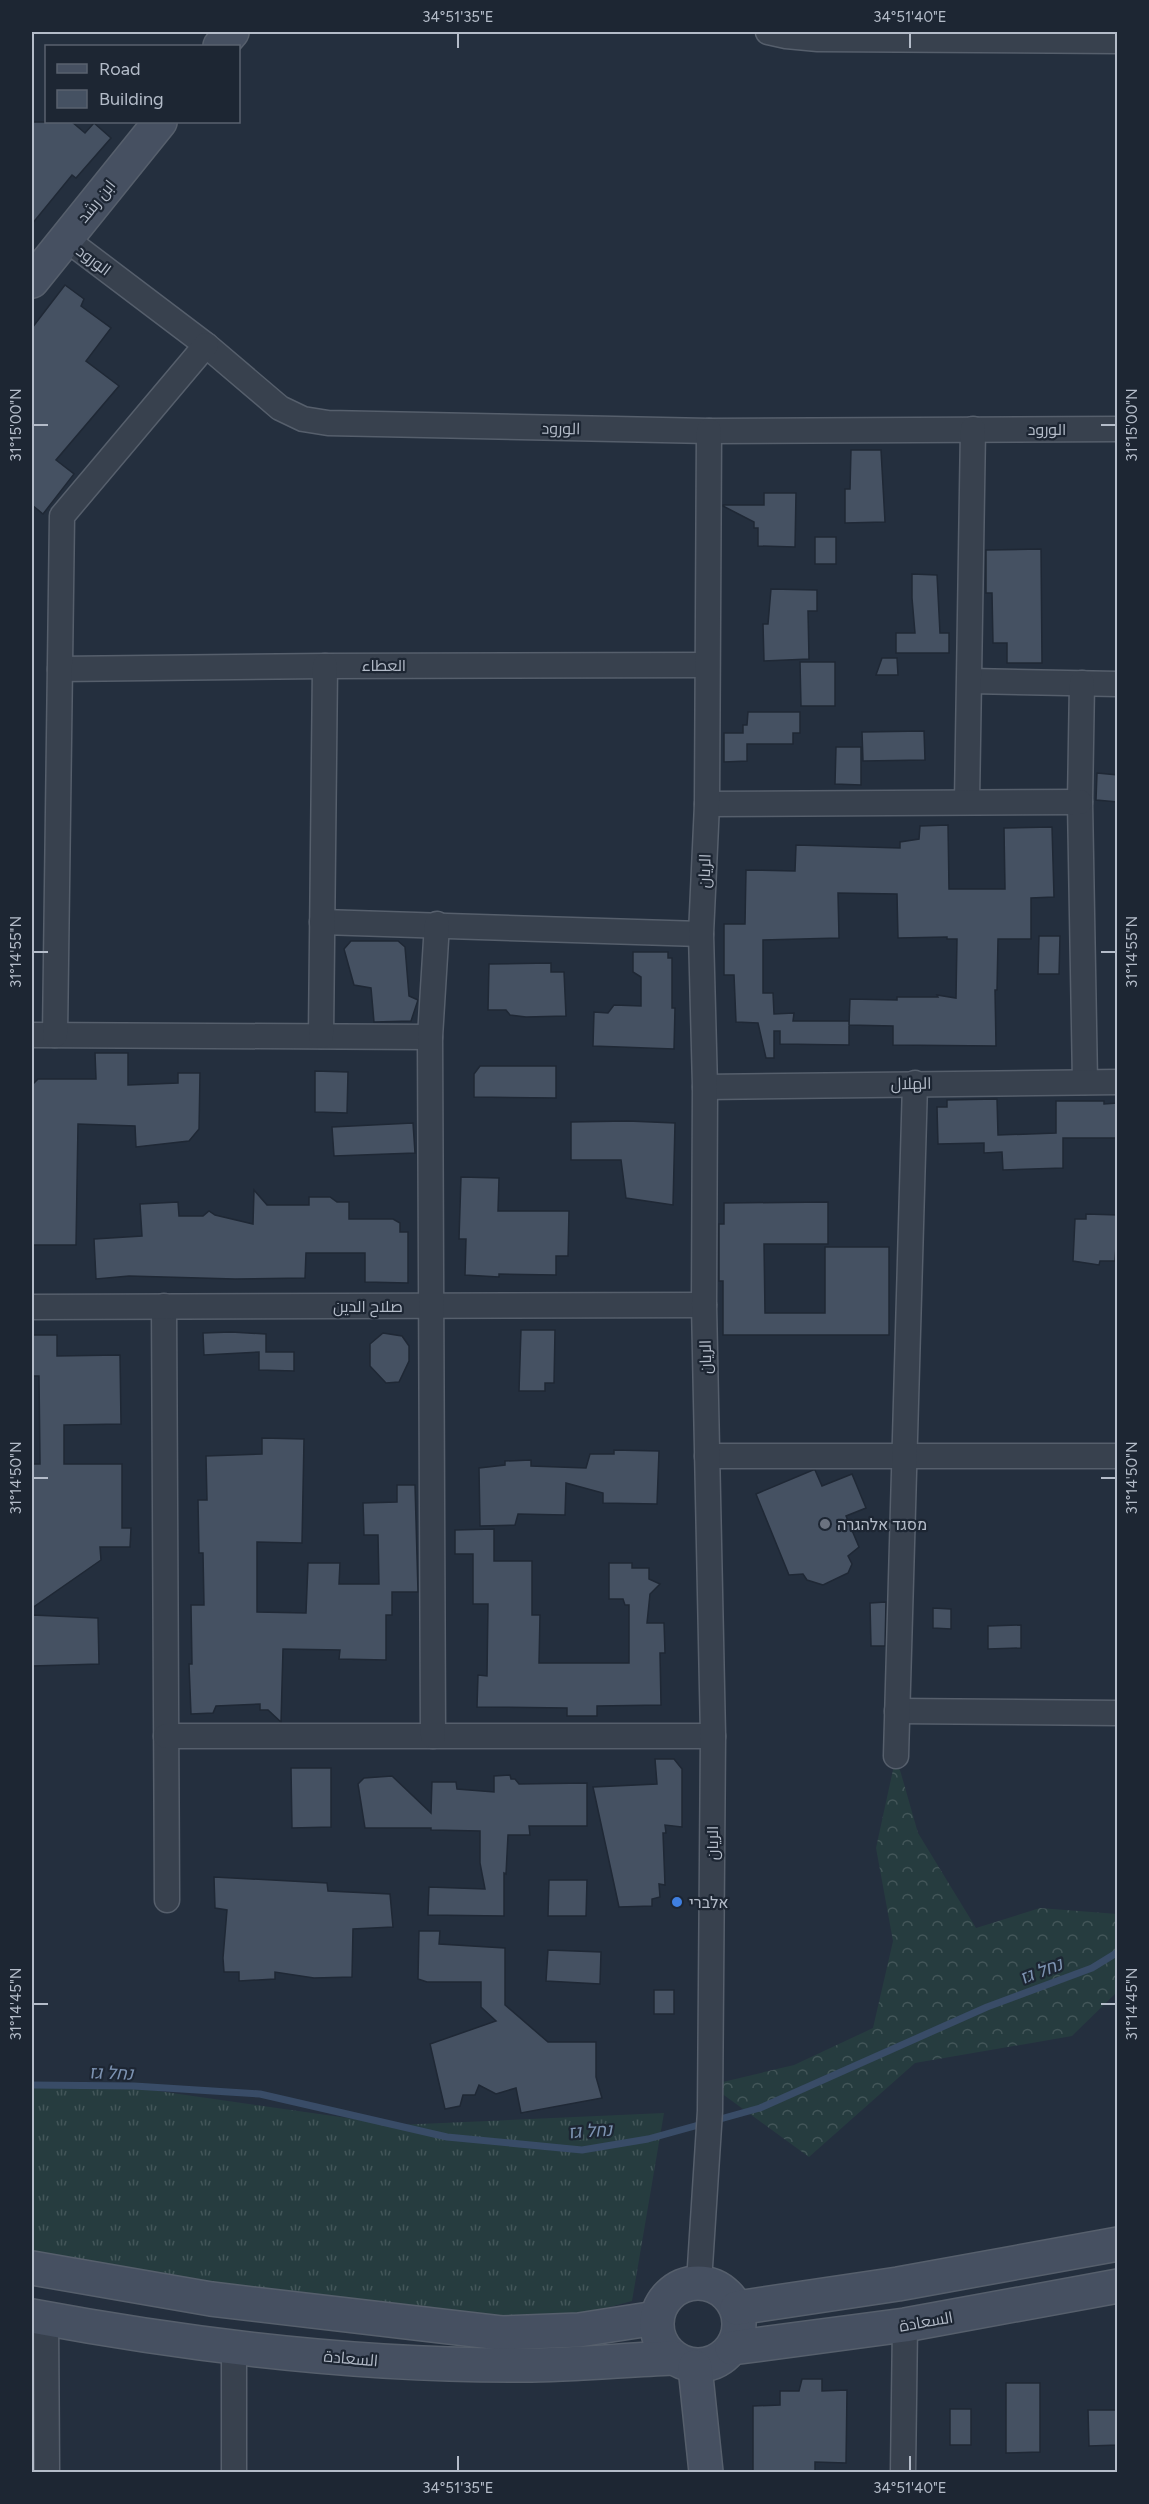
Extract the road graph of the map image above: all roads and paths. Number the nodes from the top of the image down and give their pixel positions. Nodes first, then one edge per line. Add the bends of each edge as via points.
1 (232, 32) edge
2 (768, 32) edge
3 (1118, 41) edge
4 (221, 45) edge
5 (159, 123) edge
6 (66, 239) junction
7 (32, 281) edge
8 (206, 345) junction
9 (973, 429) junction
10 (1118, 429) edge
11 (709, 431) junction
12 (707, 665) junction
13 (325, 666) junction
14 (60, 669) junction
15 (970, 681) junction
16 (1082, 683) junction
17 (1118, 684) edge
18 (967, 802) junction
19 (1080, 802) junction
20 (707, 804) junction
21 (322, 922) junction
22 (436, 924) junction
23 (702, 934) junction
24 (43, 1035) edge
25 (321, 1036) junction
26 (430, 1037) junction
27 (1085, 1082) junction
28 (1118, 1082) edge
29 (915, 1083) junction
30 (705, 1087) junction
31 (431, 1305) junction
32 (704, 1305) junction
33 (164, 1306) junction
34 (32, 1307) edge
35 (707, 1456) junction
36 (904, 1456) junction
37 (1118, 1456) edge
38 (897, 1711) junction
39 (1118, 1713) edge
40 (166, 1736) junction
41 (433, 1736) junction
42 (713, 1736) junction
43 (896, 1756) dead end
44 (167, 1900) dead end
45 (1118, 2244) edge
46 (32, 2268) edge
47 (699, 2282) junction
48 (1118, 2286) edge
49 (737, 2308) junction
50 (39, 2317) edge
51 (656, 2318) junction
52 (904, 2325) junction
53 (234, 2348) junction
54 (732, 2348) junction
55 (684, 2362) junction
56 (47, 2472) edge
57 (234, 2472) edge
58 (706, 2472) edge
59 (903, 2472) edge

1 - 4 street
2 - 3 street via 818,39
5 - 6 street, ابن رشد
6 - 7 street, ابن رشد
6 - 8 street, الورود
8 - 11 street, الورود via 280,408 303,419 328,423
8 - 14 street via 62,516
9 - 10 street, الورود
9 - 11 street, الورود
9 - 15 street
11 - 12 street, الريان
12 - 13 street, العطاء
12 - 20 street, الريان
13 - 14 street, العطاء
13 - 21 street
14 - 24 street
15 - 16 street
15 - 18 street
16 - 17 street
16 - 19 street
18 - 19 street
18 - 20 street
19 - 27 street
20 - 23 street, الريان
21 - 22 street
21 - 25 street
22 - 23 street
22 - 26 street
23 - 30 street, الريان
24 - 25 street
25 - 26 street
26 - 31 street
27 - 28 street, الهلال
27 - 29 street, الهلال
29 - 30 street, الهلال
29 - 36 street
30 - 32 street, الريان
31 - 32 street, صلاح الدين
31 - 33 street, صلاح الدين
31 - 41 street
32 - 35 street, الريان
33 - 34 street, صلاح الدين
33 - 40 street
35 - 36 street
35 - 42 street, الريان
36 - 37 street
36 - 38 street
38 - 39 street
38 - 43 street
40 - 41 street
40 - 44 street
41 - 42 street
42 - 47 street, الريان via 710,2111
45 - 49 street via 898,2284
46 - 51 street via 211,2299 501,2333 579,2330
47 - 49 street via 717,2287
47 - 51 street via 672,2291
48 - 52 street, السعادة
49 - 54 street via 740,2320
50 - 53 street, السعادة
50 - 56 street
51 - 55 street via 663,2348
52 - 54 street, السعادة
52 - 59 street
53 - 55 street, السعادة via 377,2361 524,2365
53 - 57 street
54 - 55 street via 722,2358
55 - 58 street

